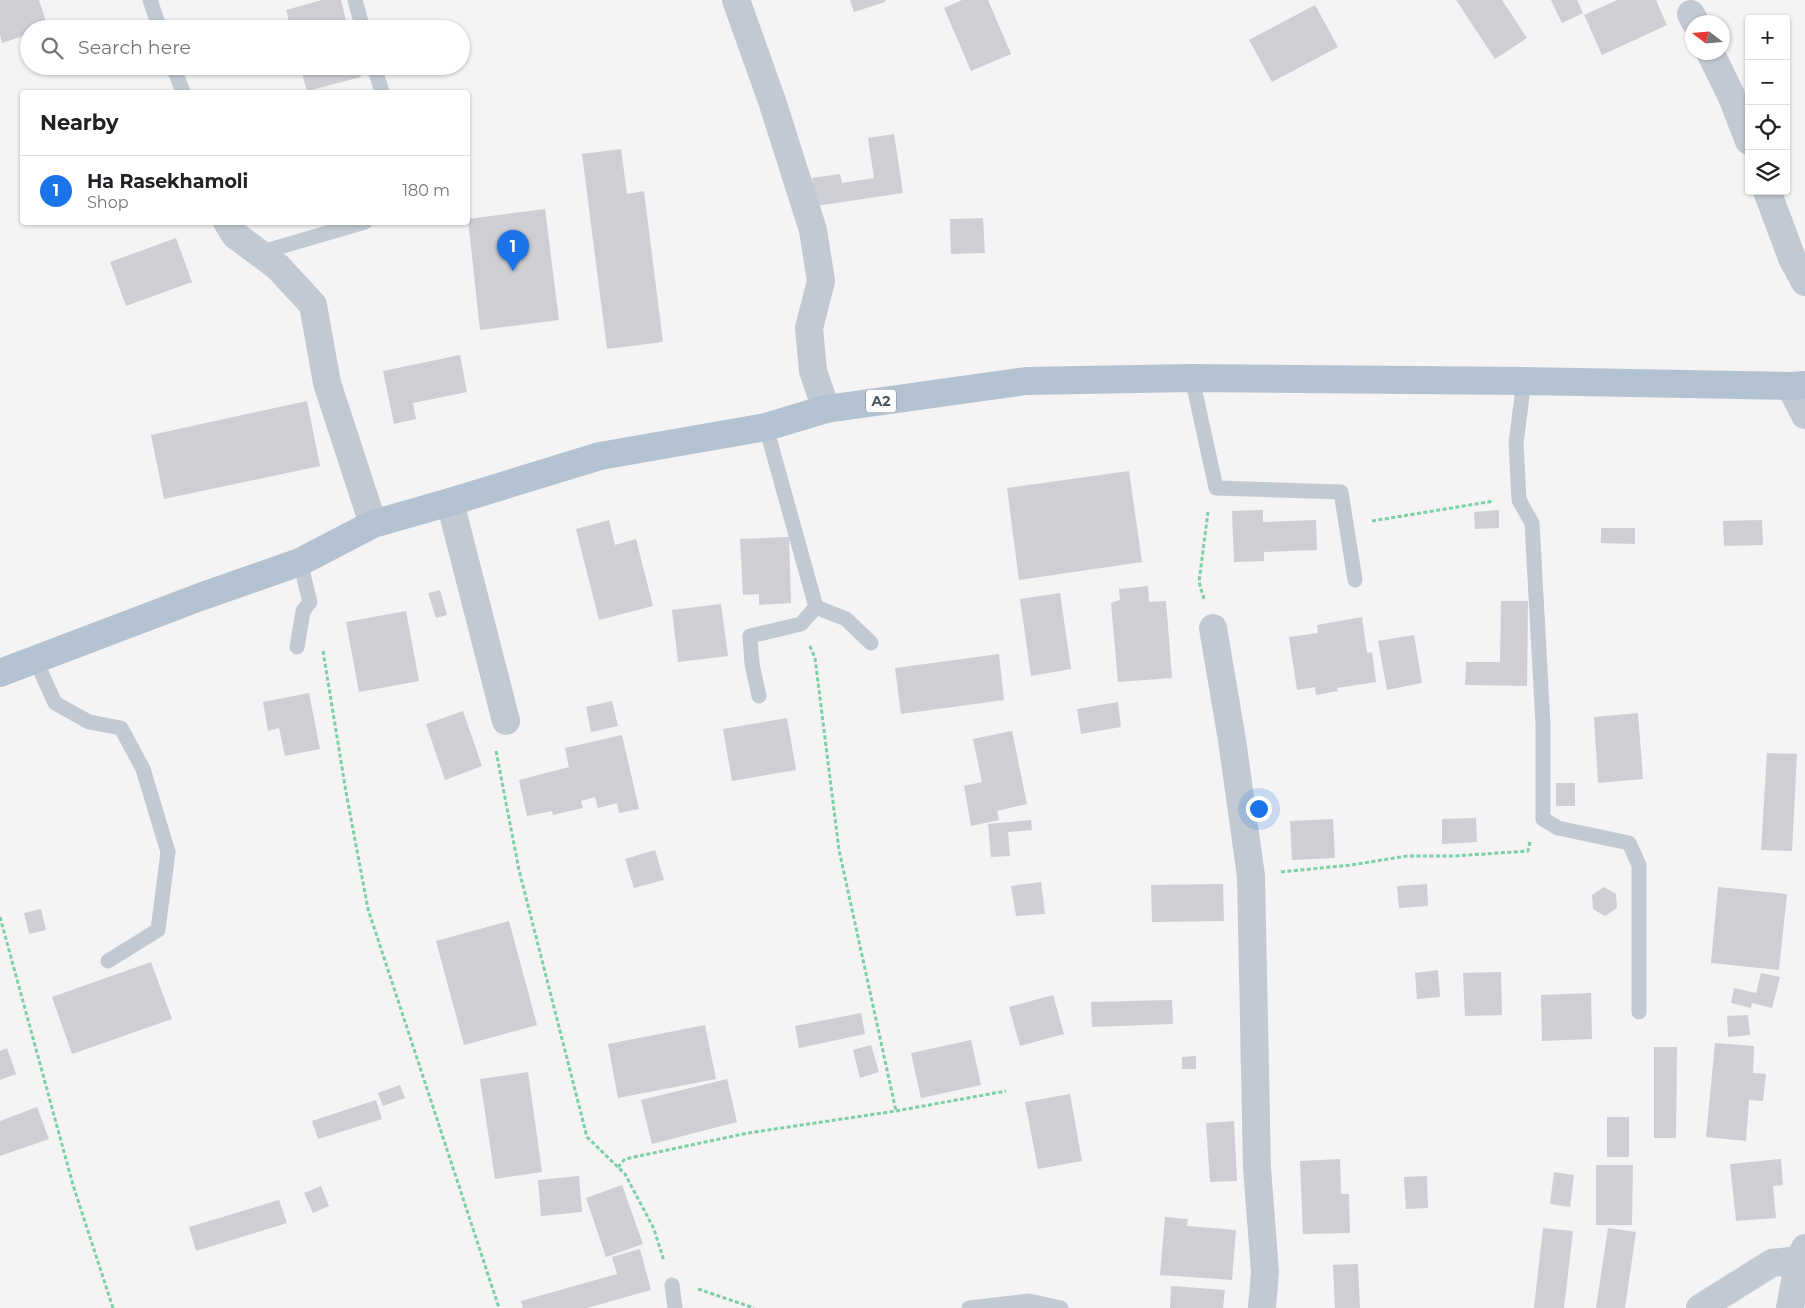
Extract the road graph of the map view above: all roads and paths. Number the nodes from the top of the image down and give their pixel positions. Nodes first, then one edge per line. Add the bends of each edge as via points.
1 (150, 0) edge
2 (355, 0) edge
3 (736, 0) edge
4 (157, 20) edge
5 (361, 20) edge
6 (1714, 60) edge
7 (176, 75) edge
8 (377, 75) edge
9 (182, 90) edge
10 (381, 90) edge
11 (1745, 131) edge
12 (1768, 195) edge
13 (229, 225) edge
14 (355, 225) edge
15 (259, 253) junction
16 (1805, 282) edge
17 (1192, 378) junction
18 (1524, 381) junction
19 (1798, 385) edge
20 (826, 409) junction
21 (1805, 415) edge
22 (766, 427) junction
23 (1216, 488) junction
24 (1519, 500) junction
25 (450, 502) junction
26 (373, 524) junction
27 (1346, 525) junction
28 (300, 562) junction
29 (1355, 580) dead end
30 (1199, 582) dead end
31 (310, 602) junction
32 (816, 607) junction
33 (800, 624) junction
34 (1213, 628) dead end
35 (871, 643) dead end
36 (298, 647) dead end
37 (35, 659) junction
38 (0, 673) edge
39 (759, 696) dead end
40 (498, 723) joint
41 (1543, 819) junction
42 (1251, 876) junction
43 (0, 917) edge
44 (108, 961) dead end
45 (1639, 1012) dead end
46 (1006, 1091) dead end
47 (896, 1111) junction
48 (618, 1167) junction
49 (1802, 1254) edge
50 (672, 1285) junction
51 (113, 1308) edge
52 (499, 1308) edge
53 (675, 1308) edge
54 (754, 1308) edge
55 (969, 1308) edge
56 (1061, 1308) edge
57 (1262, 1308) edge
58 (1700, 1308) edge
59 (1790, 1308) edge

1 - 4 lane
2 - 5 lane
3 - 20 street via 813,230 821,282 809,328 813,371
6 - 11 street
7 - 9 lane
8 - 10 lane
12 - 16 street via 1792,258
13 - 15 street via 235,235
14 - 15 lane
15 - 26 street via 313,305 327,383
17 - 18 main road, A2
17 - 20 main road, A2 via 1026,380
17 - 23 lane
18 - 19 main road, A2
18 - 24 lane via 1516,443
19 - 21 street
20 - 22 main road, A2
22 - 25 main road, A2 via 600,456
22 - 32 lane
23 - 27 lane via 1341,492
23 - 30 path via 1207,515
24 - 27 path via 1488,501
24 - 41 lane via 1532,523 1543,724
25 - 26 main road, A2
25 - 40 street
26 - 28 main road, A2
27 - 29 lane
28 - 31 lane
28 - 37 main road, A2
31 - 36 lane via 303,611
31 - 52 path via 320,634 368,909
32 - 33 lane
32 - 35 lane via 846,619
33 - 39 lane via 750,636
33 - 47 path via 815,658 839,850
34 - 42 street
37 - 38 main road, A2
37 - 44 lane via 55,703 89,722 121,728 143,769 168,852 158,930
40 - 48 path via 519,870 587,1138
41 - 42 path via 1531,836 1528,851 1407,856
41 - 45 lane via 1558,828 1629,843 1639,865
42 - 57 street via 1257,1168 1265,1272
43 - 51 path via 72,1185
46 - 47 path
47 - 48 path via 748,1133 625,1159
48 - 50 path via 626,1174 654,1229
49 - 58 street via 1772,1263
49 - 59 street
50 - 53 lane
50 - 54 path via 704,1291
55 - 56 lane via 1030,1301

